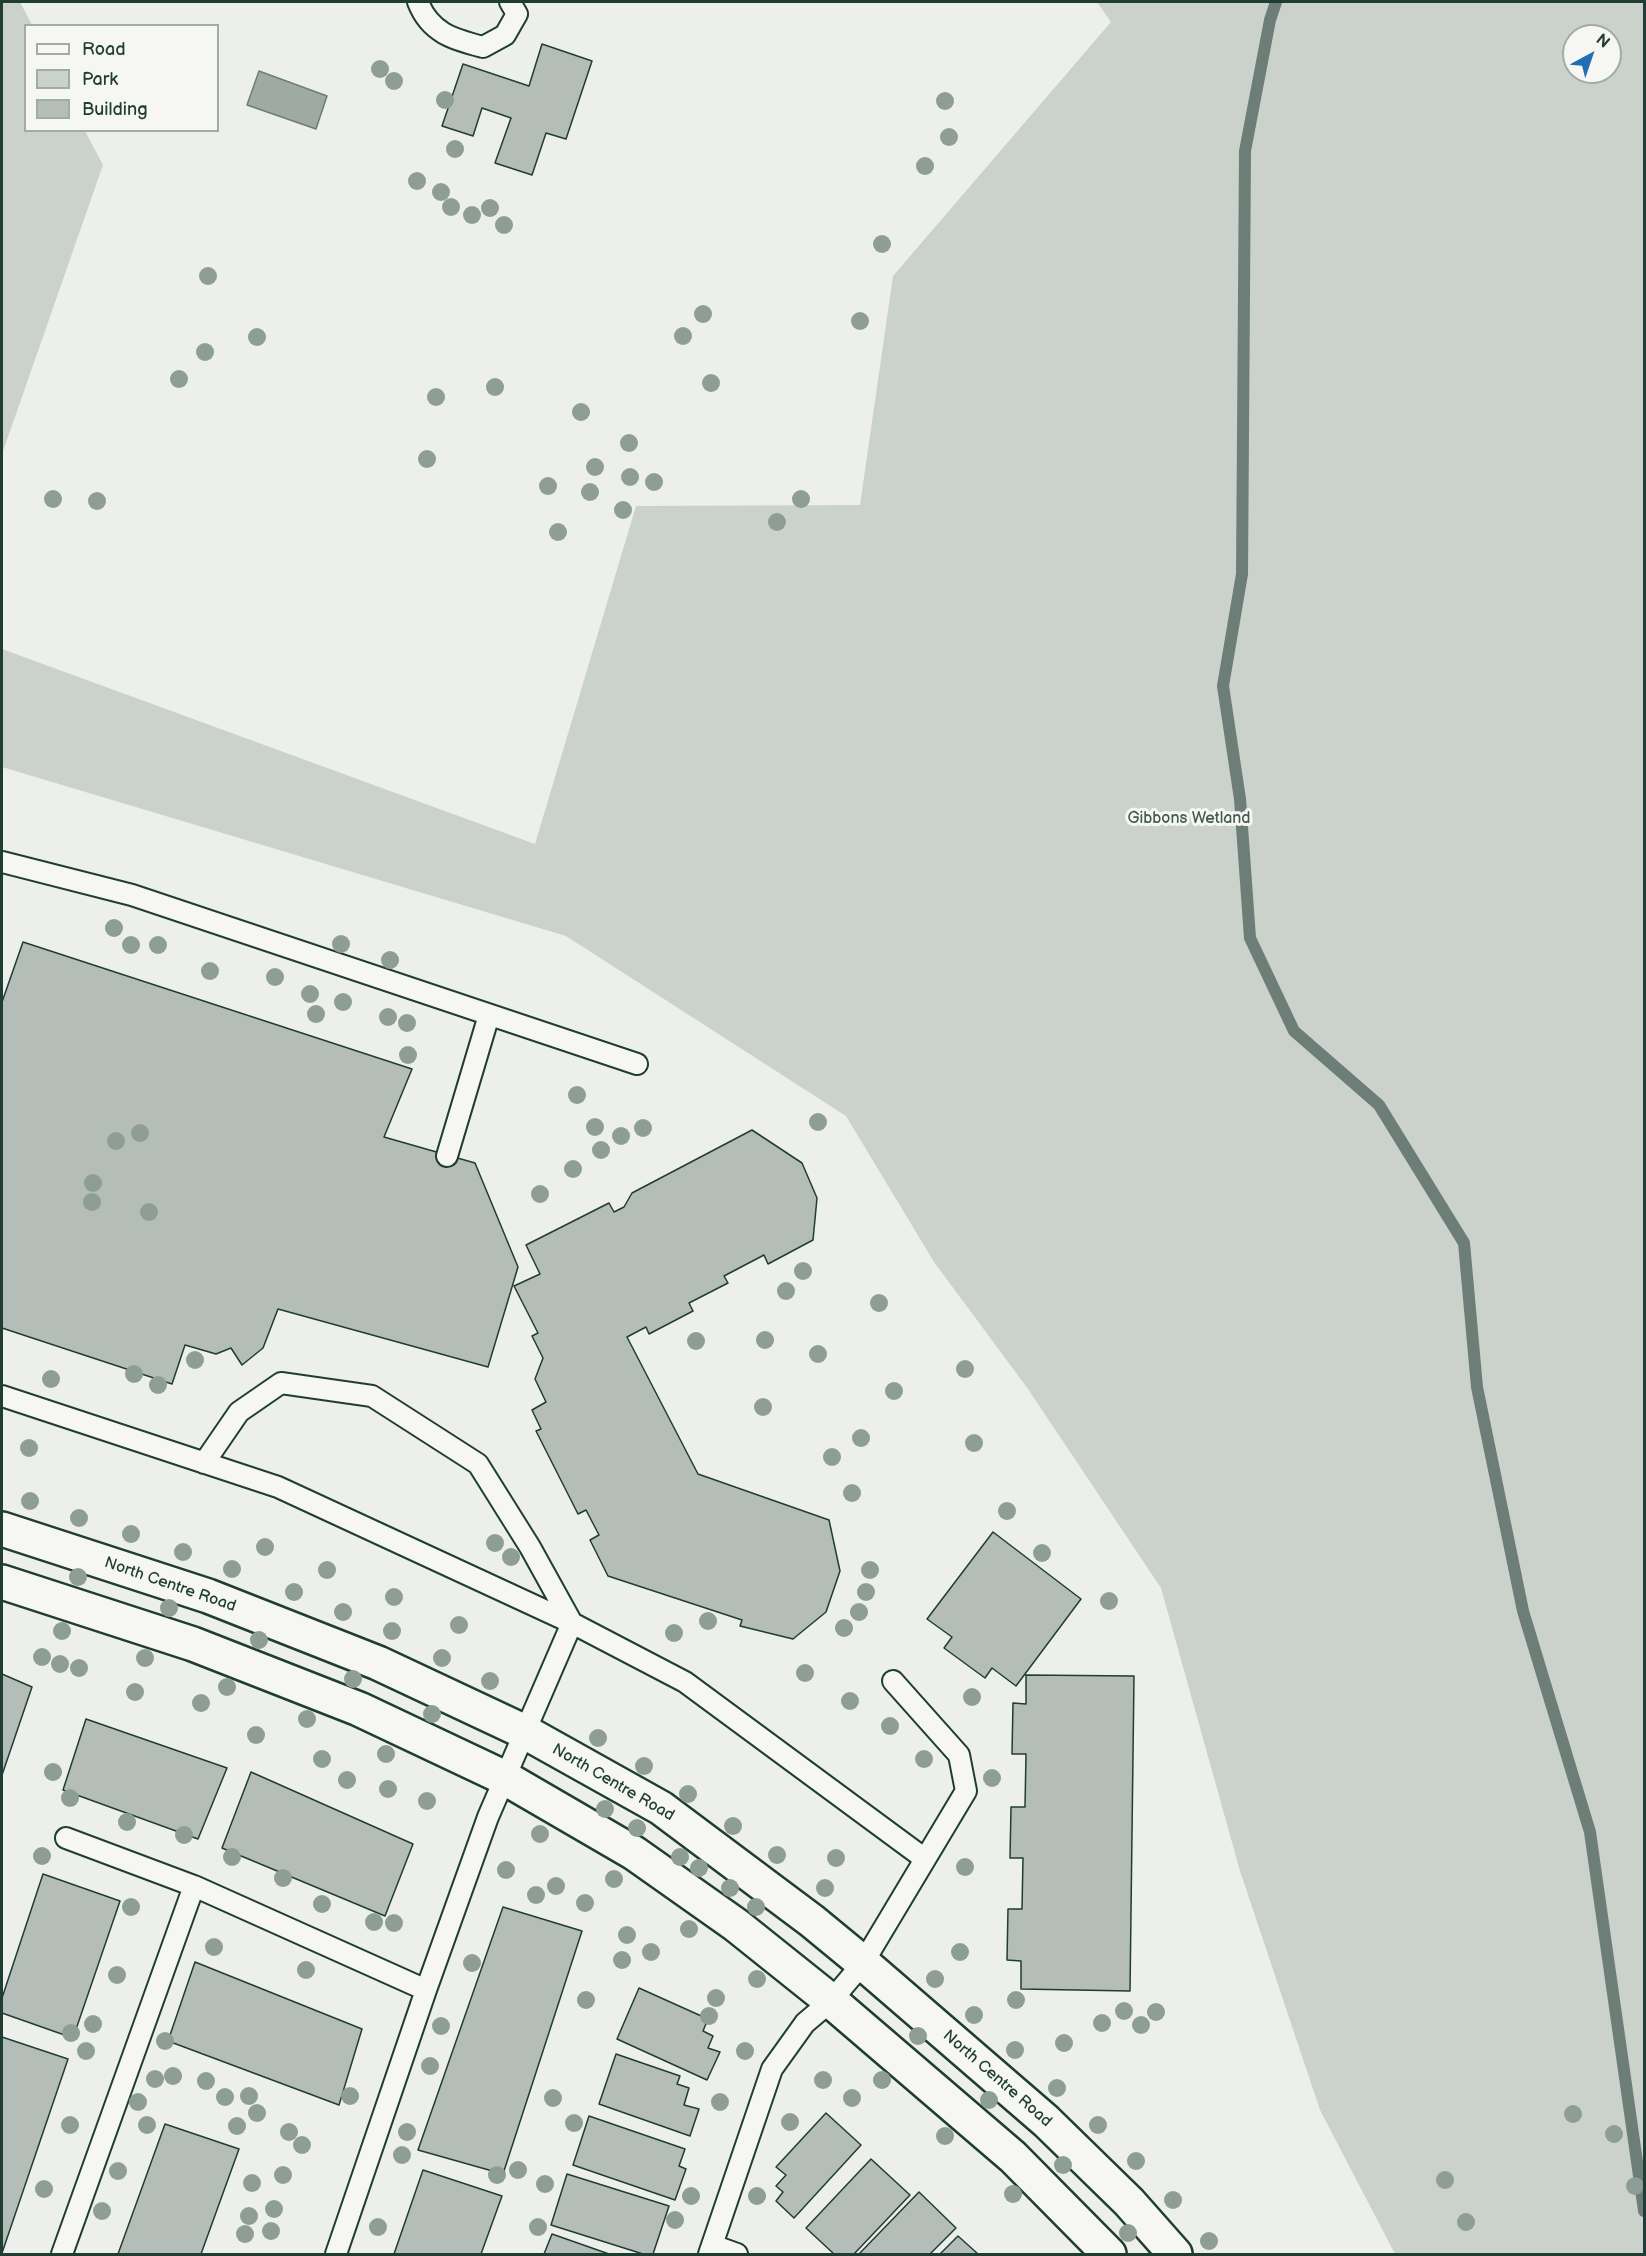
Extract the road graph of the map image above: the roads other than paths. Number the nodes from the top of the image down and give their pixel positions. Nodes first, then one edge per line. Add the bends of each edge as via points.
1 (418, 2) edge
2 (510, 2) edge
3 (2, 862) edge
4 (489, 1015) junction
5 (637, 1064) dead end
6 (447, 1156) dead end
7 (2, 1396) edge
8 (204, 1463) junction
9 (2, 1529) edge
10 (2, 1582) edge
11 (572, 1623) junction
12 (894, 1682) dead end
13 (525, 1732) junction
14 (505, 1778) junction
15 (66, 1838) dead end
16 (925, 1859) junction
17 (194, 1886) junction
18 (864, 1963) junction
19 (426, 1990) junction
20 (831, 2001) junction
21 (711, 2250) edge
22 (62, 2254) edge
23 (336, 2254) edge
24 (737, 2254) edge
25 (1109, 2254) edge
26 (1175, 2254) edge

1 - 2 lane via 424,16 451,39 483,47 505,35 517,14
3 - 4 lane via 132,895
4 - 5 lane
4 - 6 lane
7 - 8 lane
8 - 11 lane via 278,1487
8 - 11 lane via 238,1412 281,1383 372,1396 478,1464
9 - 13 street, North Centre Road via 208,1596 378,1663
10 - 14 street via 193,1644 359,1709
11 - 13 lane
11 - 16 lane via 685,1682
12 - 16 lane via 958,1755 966,1791
13 - 14 lane
13 - 18 street, North Centre Road via 661,1808
14 - 19 lane
14 - 20 street via 634,1853 736,1925
15 - 17 lane
16 - 18 lane
17 - 19 lane
17 - 22 lane
18 - 20 lane
18 - 26 street, North Centre Road via 1046,2121 1129,2202
19 - 23 lane
20 - 21 lane via 805,2023 772,2069
20 - 25 street via 1012,2157
21 - 24 lane

